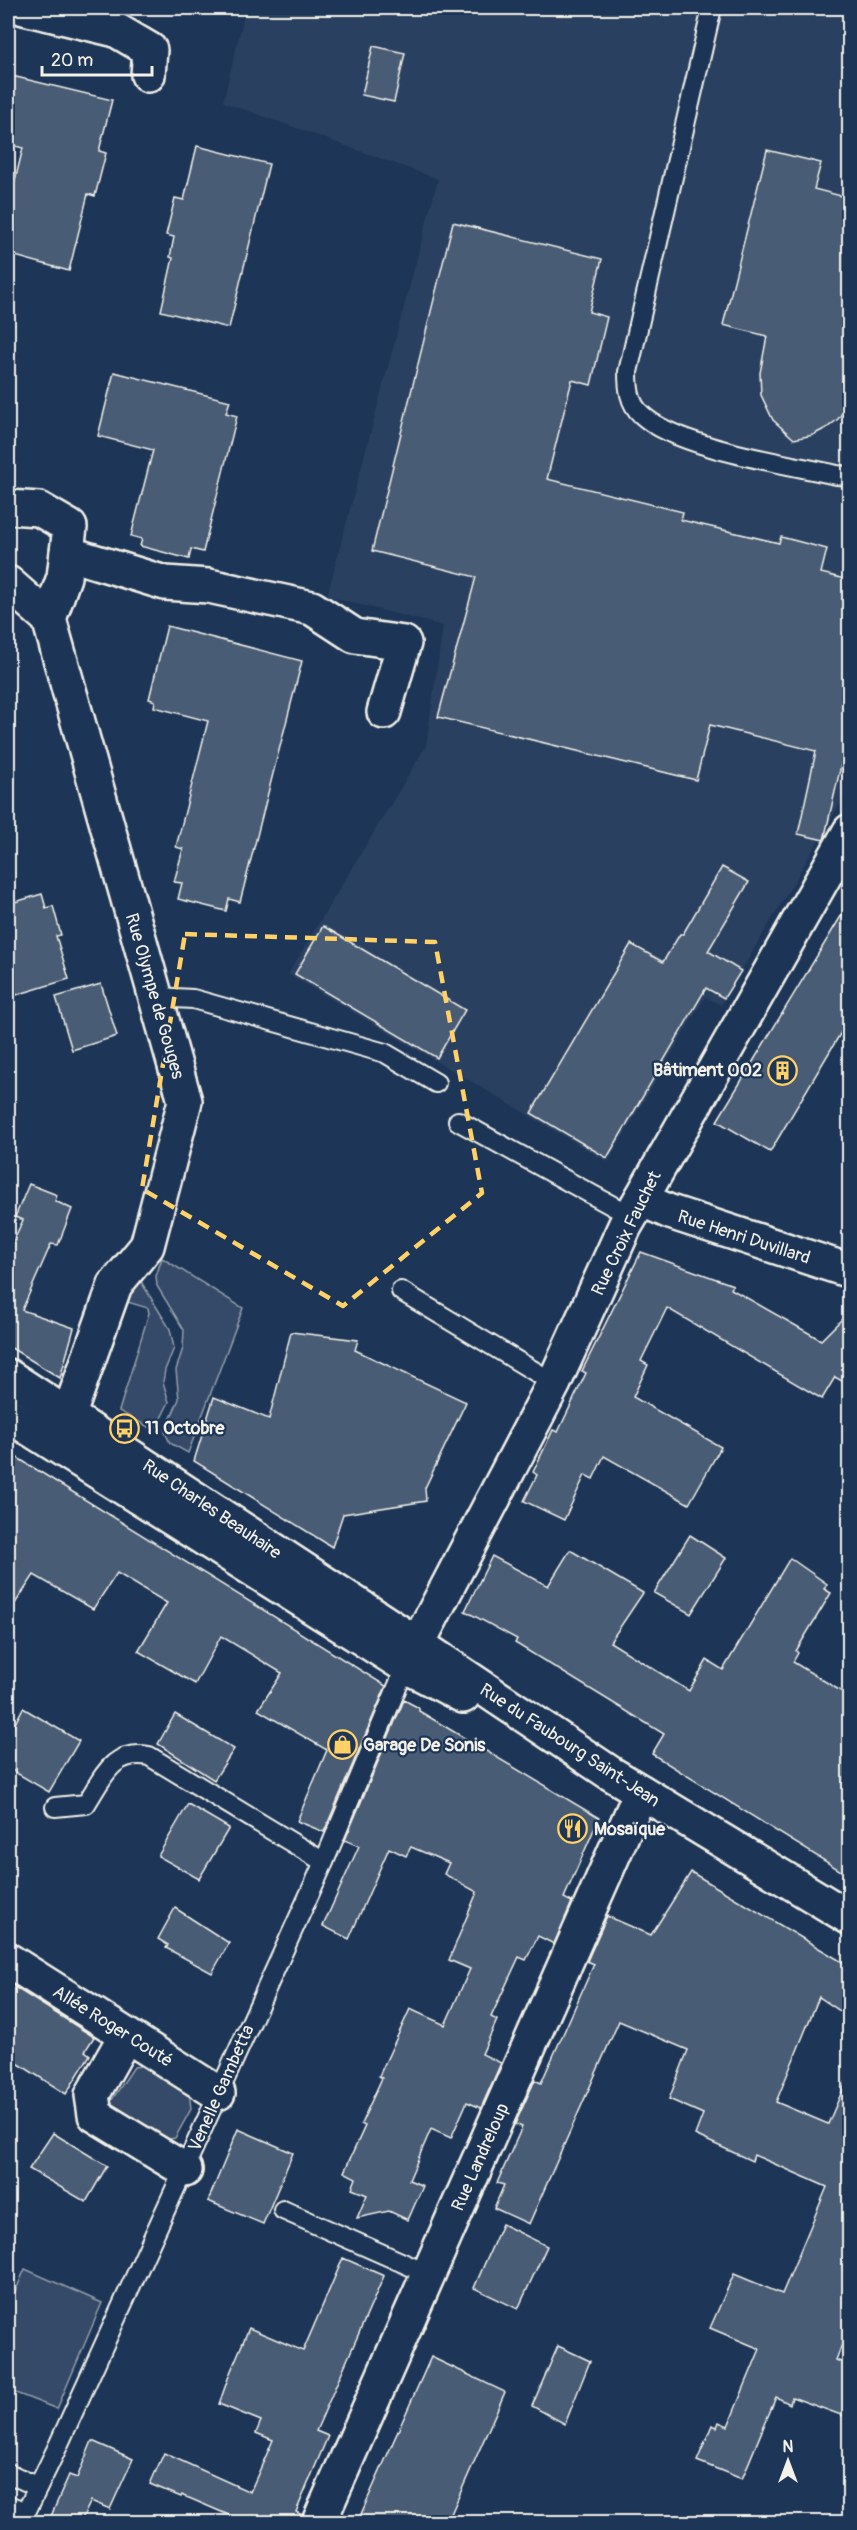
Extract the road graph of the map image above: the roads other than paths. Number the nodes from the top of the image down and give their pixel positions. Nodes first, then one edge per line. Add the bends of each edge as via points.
1 (23, 8) edge
2 (712, 8) edge
3 (8, 9) edge
4 (148, 75) dead end
5 (849, 476) edge
6 (8, 507) edge
7 (67, 553) junction
8 (8, 583) edge
9 (49, 619) junction
10 (384, 712) dead end
11 (849, 831) edge
12 (156, 998) junction
13 (436, 1083) dead end
14 (458, 1121) dead end
15 (636, 1208) junction
16 (849, 1271) edge
17 (401, 1291) dead end
18 (8, 1376) edge
19 (554, 1383) junction
20 (8, 1392) edge
21 (69, 1414) junction
22 (8, 1415) edge
23 (436, 1610) junction
24 (378, 1618) junction
25 (411, 1654) junction
26 (640, 1792) junction
27 (55, 1807) dead end
28 (324, 1862) junction
29 (849, 1918) edge
30 (8, 1960) edge
31 (126, 2035) junction
32 (218, 2093) junction
33 (185, 2170) junction
34 (283, 2210) dead end
35 (428, 2274) junction
36 (8, 2473) edge
37 (38, 2487) junction
38 (8, 2505) edge
39 (319, 2523) edge

1 - 3 street
1 - 4 street via 116,30 150,50
2 - 5 lane via 628,372 631,398 640,414 673,435 714,448
6 - 7 street via 39,509 70,527
7 - 9 street via 64,577
7 - 10 street via 165,584 210,586 312,608 355,636 404,643
8 - 9 street
9 - 12 street, Rue Olympe de Gouges
11 - 15 street, Rue Croix Fauchet
12 - 13 lane via 193,999 385,1053
12 - 21 street, Rue Olympe de Gouges via 185,1101 147,1246 115,1285
14 - 15 lane
15 - 16 street, Rue Henri Duvillard via 669,1212
15 - 19 street, Rue Croix Fauchet
17 - 19 lane
18 - 21 street, Rue Charles Beauhaire
19 - 23 street, Rue Croix Fauchet
20 - 21 street
21 - 24 street, Rue Charles Beauhaire
22 - 25 street
23 - 24 street
23 - 25 street, Rue Croix Fauchet
24 - 25 street, Rue Charles Beauhaire
25 - 26 street, Rue du Faubourg Saint-Jean
25 - 28 lane, Venelle Gambetta
26 - 29 street, Rue du Faubourg Saint-Jean
26 - 35 street, Rue Landreloup
27 - 28 lane via 86,1804 113,1762 136,1753 149,1756
28 - 32 lane, Venelle Gambetta
30 - 31 street, Allée Roger Couté
31 - 32 street, Allée Roger Couté
31 - 33 street via 92,2095 95,2115
32 - 33 lane, Venelle Gambetta
33 - 37 lane, Venelle Gambetta
34 - 35 lane
35 - 39 street, Rue Landreloup
36 - 37 lane
37 - 38 lane, Venelle Gambetta via 26,2512

